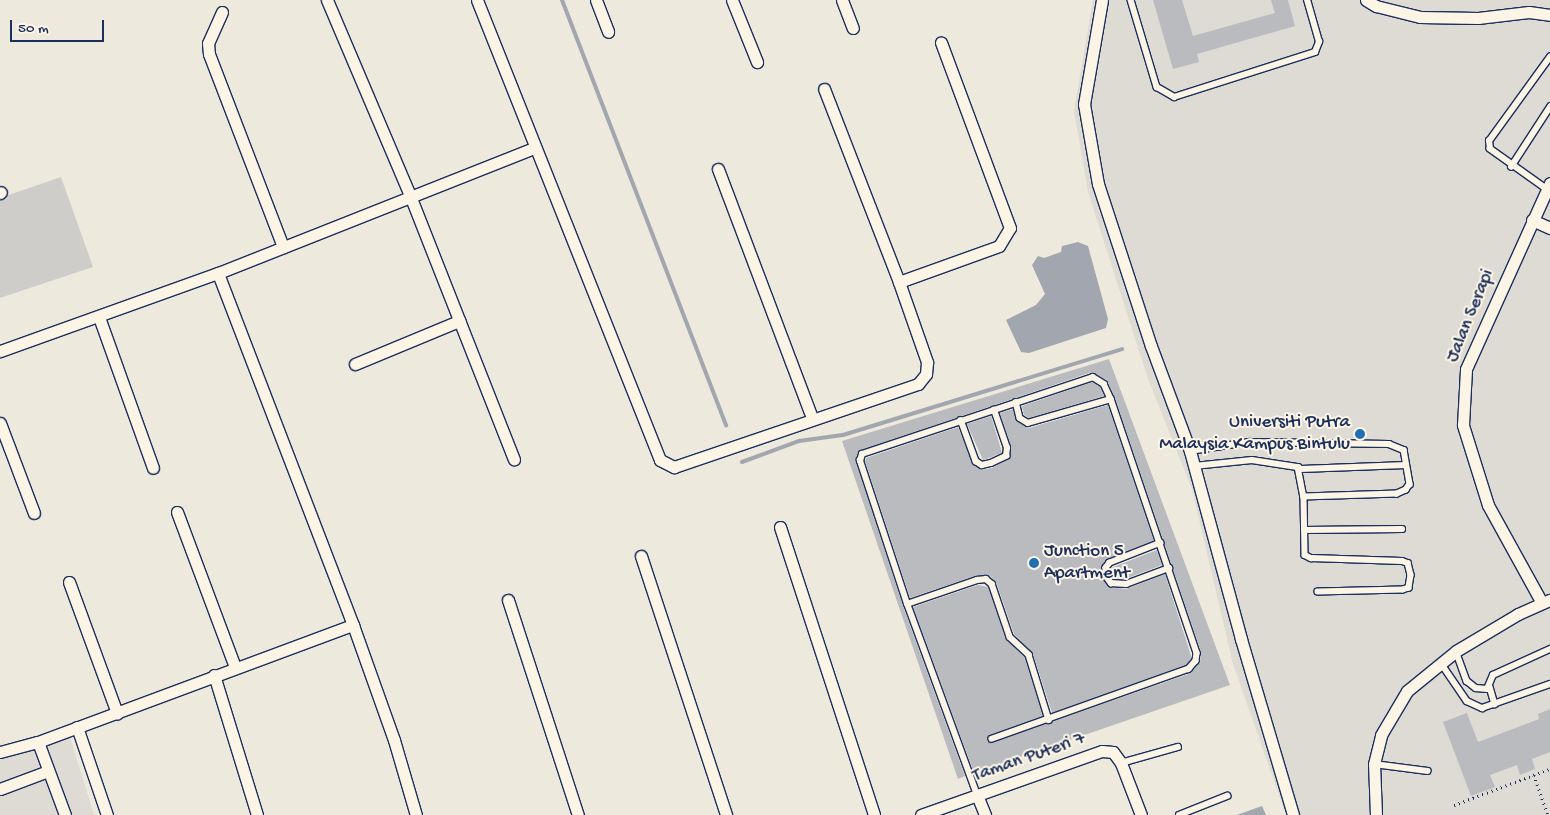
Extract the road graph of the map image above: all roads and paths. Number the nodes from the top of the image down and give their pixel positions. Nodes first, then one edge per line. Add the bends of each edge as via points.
1 (327, 0) edge
2 (477, 0) edge
3 (596, 0) edge
4 (732, 0) edge
5 (842, 0) edge
6 (1102, 0) edge
7 (1131, 0) edge
8 (1307, 0) edge
9 (1366, 0) edge
10 (222, 12) dead end
11 (1550, 16) edge
12 (853, 28) dead end
13 (608, 32) dead end
14 (941, 42) dead end
15 (1550, 57) edge
16 (756, 62) dead end
17 (824, 89) dead end
18 (1550, 107) edge
19 (534, 148) junction
20 (1511, 167) junction
21 (718, 169) dead end
22 (1548, 186) edge
23 (411, 198) junction
24 (1532, 220) junction
25 (1550, 228) edge
26 (283, 247) junction
27 (218, 273) junction
28 (899, 282) junction
29 (99, 317) junction
30 (460, 321) junction
31 (0, 351) edge
32 (355, 364) dead end
33 (1111, 399) junction
34 (1016, 402) junction
35 (994, 410) junction
36 (812, 418) junction
37 (961, 420) junction
38 (0, 423) edge
39 (1190, 451) junction
40 (514, 459) dead end
41 (1406, 465) junction
42 (1194, 466) junction
43 (153, 468) dead end
44 (1301, 469) junction
45 (1304, 497) junction
46 (177, 512) dead end
47 (34, 513) dead end
48 (780, 527) dead end
49 (1402, 529) dead end
50 (1304, 530) junction
51 (1161, 543) junction
52 (641, 556) dead end
53 (1169, 568) junction
54 (69, 582) dead end
55 (1318, 592) dead end
56 (508, 600) dead end
57 (1546, 602) edge
58 (907, 604) junction
59 (353, 625) junction
60 (1550, 649) edge
61 (1456, 651) junction
62 (1440, 662) junction
63 (235, 667) junction
64 (214, 675) junction
65 (1550, 684) edge
66 (1490, 687) junction
67 (1495, 704) junction
68 (118, 712) junction
69 (1049, 720) junction
70 (77, 727) junction
71 (992, 739) dead end
72 (38, 742) junction
73 (1178, 747) dead end
74 (0, 752) edge
75 (1121, 763) junction
76 (1374, 764) junction
77 (1550, 769) edge
78 (48, 771) junction
79 (1428, 771) dead end
80 (1534, 775) junction
81 (0, 788) edge
82 (978, 795) junction
83 (1227, 796) dead end
84 (1454, 805) dead end
85 (64, 815) edge
86 (107, 815) edge
87 (257, 815) edge
88 (416, 815) edge
89 (578, 815) edge
90 (726, 815) edge
91 (874, 815) edge
92 (921, 815) edge
93 (985, 815) edge
94 (1140, 815) edge
95 (1179, 815) edge
96 (1293, 815) edge
97 (1376, 815) edge
98 (1548, 815) edge

1 - 23 street
2 - 19 street
3 - 13 street
4 - 16 street
5 - 12 street
6 - 39 street via 1084,104 1088,139 1098,184 1151,346
7 - 8 lane via 1157,87 1174,97 1315,52 1319,42
9 - 11 street via 1376,6 1420,17 1478,18 1529,12
10 - 26 street via 208,43 210,54
14 - 28 street via 1010,228 999,246
15 - 20 lane via 1489,141 1490,150
17 - 28 street
18 - 20 lane
19 - 23 street
19 - 36 street via 660,460 674,467 695,462
20 - 22 lane
21 - 36 street
22 - 24 street, Jalan Serapi
23 - 26 street
23 - 30 street
24 - 25 street
24 - 57 street, Jalan Serapi via 1466,369 1464,434 1488,506
26 - 27 street
27 - 29 street
27 - 59 street
28 - 36 street via 926,362 926,374 918,384
29 - 31 street
29 - 43 street
30 - 32 street
30 - 40 street
33 - 34 lane via 1104,384 1093,377
33 - 34 lane via 1028,424 1020,418
33 - 51 lane
34 - 35 lane
35 - 37 lane
35 - 37 lane via 1008,448 1006,456 991,463 982,465 976,461
37 - 58 lane via 862,454 860,461
38 - 47 street
39 - 41 lane via 1249,442 1389,444 1404,450
39 - 42 street
41 - 44 lane
41 - 45 lane via 1410,484 1397,494
42 - 44 lane via 1252,460
42 - 96 street
44 - 45 lane
45 - 50 lane
46 - 63 street
48 - 91 street
49 - 50 lane
50 - 55 lane via 1305,555 1311,558 1402,560 1408,563 1411,575 1409,588 1403,590
51 - 53 lane
51 - 53 lane via 1110,563 1106,576 1111,583 1126,584
52 - 90 street
53 - 69 lane via 1197,653 1196,661 1189,670
54 - 68 street
56 - 89 street
57 - 61 street
58 - 69 lane via 986,579 992,584 1010,637 1029,655
58 - 82 lane
59 - 63 street
59 - 88 street via 394,740
60 - 66 lane via 1493,675
61 - 62 street
61 - 66 lane via 1468,681 1476,688
62 - 67 lane via 1467,701 1482,708
62 - 76 street via 1407,692 1381,735
63 - 64 street
64 - 68 street
64 - 87 street
65 - 67 lane
66 - 67 lane
68 - 70 street
69 - 71 lane
70 - 72 street
70 - 86 street
72 - 74 street
72 - 78 street
73 - 75 lane
75 - 82 street, Taman Puteri 7 via 1113,752 1102,751
75 - 94 street
76 - 79 lane
76 - 97 street
77 - 80 path
78 - 81 street
78 - 85 street
80 - 84 path
80 - 98 path
82 - 92 street, Taman Puteri 7
82 - 93 street
83 - 95 lane

